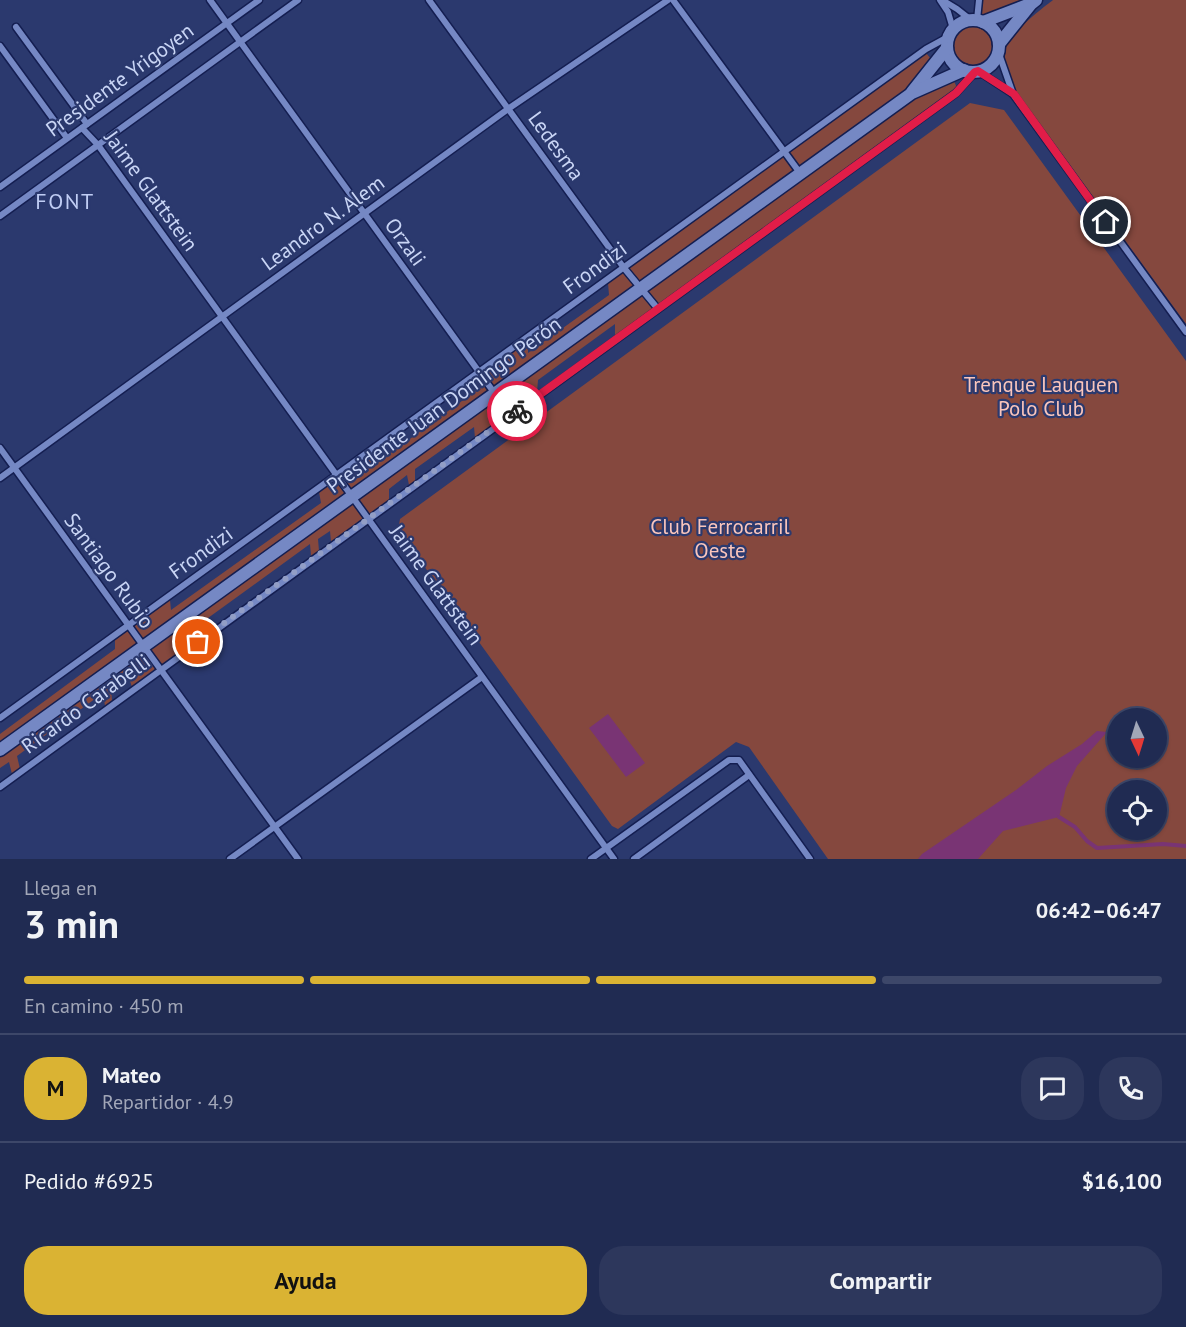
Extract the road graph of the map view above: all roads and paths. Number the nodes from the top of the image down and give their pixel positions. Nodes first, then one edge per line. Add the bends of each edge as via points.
1 (210, 0) edge
2 (259, 0) edge
3 (298, 0) edge
4 (429, 0) edge
5 (668, 0) edge
6 (673, 0) edge
7 (940, 0) edge
8 (979, 0) edge
9 (1034, 2) edge
10 (977, 21) junction
11 (227, 23) junction
12 (16, 27) dead end
13 (949, 38) junction
14 (240, 42) junction
15 (0, 46) edge
16 (999, 47) junction
17 (972, 71) junction
18 (912, 93) junction
19 (1014, 94) junction
20 (508, 109) junction
21 (84, 126) junction
22 (67, 138) junction
23 (98, 145) junction
24 (784, 152) junction
25 (800, 173) junction
26 (0, 187) edge
27 (364, 213) junction
28 (0, 216) edge
29 (624, 268) junction
30 (641, 288) junction
31 (658, 309) junction
32 (222, 317) junction
33 (1186, 332) edge
34 (479, 372) junction
35 (494, 393) junction
36 (511, 416) junction
37 (0, 448) edge
38 (14, 467) junction
39 (337, 476) junction
40 (0, 477) edge
41 (351, 496) junction
42 (368, 519) junction
43 (129, 626) junction
44 (143, 646) junction
45 (161, 670) junction
46 (482, 677) junction
47 (0, 718) edge
48 (0, 750) edge
49 (749, 775) junction
50 (0, 787) edge
51 (274, 827) junction
52 (606, 848) junction
53 (230, 859) edge
54 (298, 859) edge
55 (591, 859) edge
56 (614, 859) edge
57 (634, 859) edge
58 (810, 859) edge

1 - 11 street, Orzali
2 - 11 street, Presidente Yrigoyen
3 - 14 street, Presidente Yrigoyen
4 - 20 street, Ledesma
5 - 20 street, Leandro N. Alem
6 - 24 street
7 - 10 street
7 - 13 street via 948,12
8 - 10 street
9 - 10 main road
9 - 16 main road
10 - 13 main road via 958,24
10 - 16 main road via 994,31
11 - 14 street, Orzali
11 - 21 street, Presidente Yrigoyen
12 - 21 street, Jaime Glattstein
13 - 17 main road via 952,62
13 - 18 main road, Presidente Juan Domingo Perón
13 - 24 street, Frondizi via 926,49
14 - 23 street, Presidente Yrigoyen
14 - 27 street, Orzali
15 - 22 street
16 - 17 main road via 991,64
16 - 19 street
17 - 18 main road, Presidente Juan Domingo Perón
17 - 19 street
17 - 31 street, Ricardo Carabelli via 956,93
18 - 25 main road, Presidente Juan Domingo Perón
19 - 33 street
20 - 27 street, Leandro N. Alem
20 - 29 street, Ledesma
21 - 22 street, Presidente Yrigoyen
21 - 23 street, Jaime Glattstein
22 - 26 street, Presidente Yrigoyen
23 - 28 street, Presidente Yrigoyen
23 - 32 street, Jaime Glattstein
24 - 25 street
24 - 29 street, Frondizi
25 - 30 main road, Presidente Juan Domingo Perón
27 - 32 street, Leandro N. Alem
27 - 34 street, Orzali
29 - 30 street, Ledesma
29 - 34 street, Frondizi
30 - 31 street, Ledesma
30 - 35 main road, Presidente Juan Domingo Perón
31 - 36 street, Ricardo Carabelli
32 - 38 street, Leandro N. Alem
32 - 39 street, Jaime Glattstein
34 - 35 street, Orzali
34 - 39 street, Frondizi
35 - 36 street, Orzali
35 - 41 main road, Presidente Juan Domingo Perón
36 - 42 street, Ricardo Carabelli
37 - 38 street, Santiago Rubio
38 - 40 street, Leandro N. Alem
38 - 43 street, Santiago Rubio
39 - 41 street, Jaime Glattstein
39 - 43 street, Frondizi
41 - 42 street, Jaime Glattstein
41 - 44 main road, Presidente Juan Domingo Perón
42 - 45 street, Ricardo Carabelli
42 - 46 street, Jaime Glattstein
43 - 44 street, Santiago Rubio
43 - 47 street, Frondizi
44 - 45 street, Santiago Rubio
44 - 48 main road, Presidente Juan Domingo Perón
45 - 50 street, Ricardo Carabelli
45 - 51 street, Santiago Rubio
46 - 51 street
46 - 52 street, Jaime Glattstein
49 - 52 street via 739,760 729,760
49 - 57 street
49 - 58 street
51 - 53 street
51 - 54 street, Santiago Rubio
52 - 55 street
52 - 56 street, Jaime Glattstein

